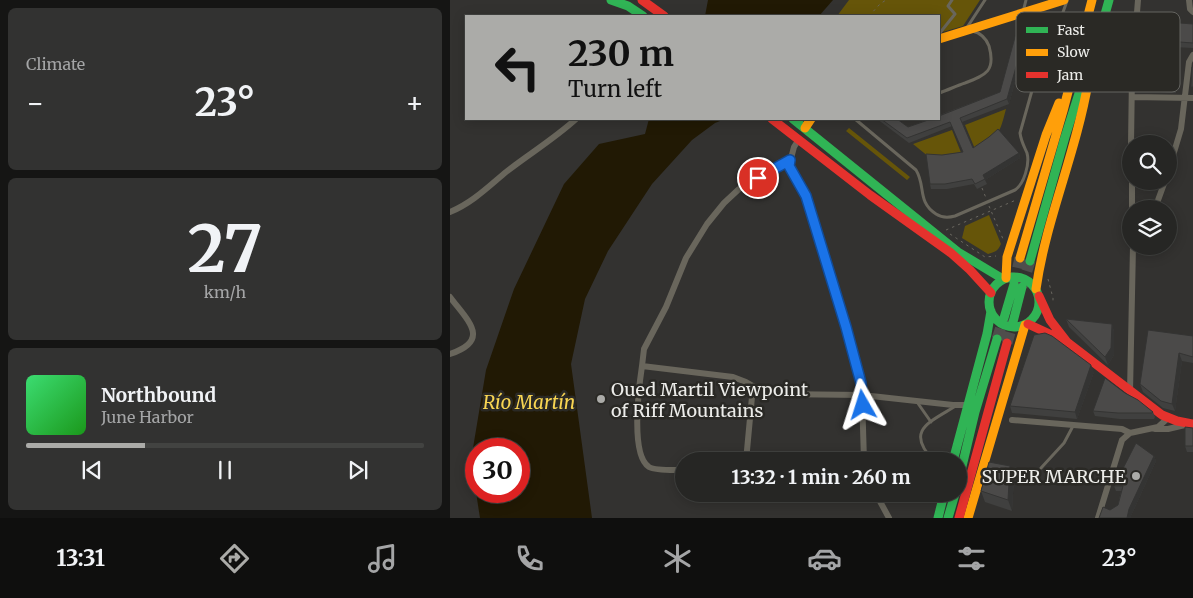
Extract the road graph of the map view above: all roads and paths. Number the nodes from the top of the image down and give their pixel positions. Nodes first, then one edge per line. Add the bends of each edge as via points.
1 (611, 0) edge
2 (642, 0) edge
3 (886, 0) edge
4 (952, 0) edge
5 (985, 0) edge
6 (1066, 0) edge
7 (1188, 0) edge
8 (1029, 12) edge
9 (1062, 12) edge
10 (1193, 12) edge
11 (642, 15) edge
12 (663, 15) edge
13 (870, 15) edge
14 (1016, 16) edge
15 (965, 31) junction
16 (940, 33) edge
17 (940, 39) edge
18 (1193, 55) edge
19 (1032, 92) edge
20 (1064, 92) edge
21 (1067, 92) edge
22 (1079, 92) edge
23 (1087, 92) edge
24 (1132, 92) edge
25 (940, 93) edge
26 (1132, 97) junction
27 (1184, 98) junction
28 (1193, 98) edge
29 (575, 120) edge
30 (773, 120) edge
31 (794, 120) edge
32 (810, 120) edge
33 (855, 120) edge
34 (805, 128) junction
35 (1131, 135) edge
36 (799, 139) junction
37 (1177, 142) edge
38 (790, 160) junction
39 (1016, 200) dead end
40 (991, 211) junction
41 (450, 212) edge
42 (1007, 235) dead end
43 (1000, 254) dead end
44 (1133, 255) edge
45 (1020, 258) tunnel mouth
46 (1030, 261) tunnel mouth
47 (1047, 274) dead end
48 (1005, 279) junction
49 (991, 292) junction
50 (1038, 293) junction
51 (450, 298) edge
52 (1052, 307) dead end
53 (991, 311) junction
54 (1004, 318) tunnel mouth
55 (1013, 322) tunnel mouth
56 (1027, 325) junction
57 (997, 339) tunnel mouth
58 (1067, 342) junction
59 (1007, 343) tunnel mouth
60 (450, 354) edge
61 (642, 366) junction
62 (753, 386) junction
63 (1130, 392) junction
64 (862, 395) junction
65 (917, 401) junction
66 (968, 404) junction
67 (957, 405) junction
68 (1168, 418) junction
69 (1012, 420) dead end
70 (931, 422) junction
71 (1191, 424) edge
72 (1073, 426) junction
73 (1154, 429) junction
74 (1130, 433) junction
75 (747, 452) edge
76 (864, 452) edge
77 (926, 452) edge
78 (955, 452) edge
79 (965, 452) edge
80 (1041, 468) dead end
81 (675, 469) edge
82 (880, 502) edge
83 (942, 502) edge
84 (953, 502) edge
85 (889, 518) edge
86 (938, 518) edge
87 (948, 518) edge
88 (959, 518) edge
89 (968, 518) edge
90 (1098, 518) edge

1 - 11 main road
2 - 12 main road
3 - 13 path
4 - 16 lane via 948,6 955,14
5 - 15 lane
6 - 8 main road
6 - 9 lane
7 - 10 street
14 - 15 main road
15 - 17 main road
15 - 25 lane via 978,33 986,39 992,56 991,67 981,77
18 - 27 street
19 - 33 lane via 1020,133 1028,159 1022,183 1015,190 950,218 940,216 925,204 916,170
20 - 48 main road via 1052,118 1007,257
21 - 45 main road
22 - 46 main road
23 - 50 main road via 1039,267
24 - 26 street
26 - 27 street
26 - 35 street
27 - 28 street
27 - 37 street
29 - 41 street via 478,197
30 - 36 main road
31 - 34 main road
32 - 34 main road
34 - 48 main road via 958,252
36 - 38 street
36 - 49 main road via 951,254
38 - 61 street via 745,185 706,224 686,258 644,349
38 - 64 street via 789,166 808,201 846,327
39 - 40 path
40 - 42 path via 1005,244
40 - 43 path via 945,230 986,258
44 - 63 street
47 - 52 path
48 - 49 main road
48 - 50 main road via 1024,279
49 - 53 main road
50 - 56 main road via 1038,311
50 - 58 main road via 1050,320
51 - 60 street via 474,333 470,343
53 - 56 main road via 995,319 1004,325 1014,328
53 - 66 main road
54 - 55 main road via 1018,286
56 - 58 main road
56 - 89 main road
57 - 79 main road
58 - 63 main road
59 - 88 main road
61 - 62 street via 733,377
61 - 81 street via 636,409 643,459 653,468
62 - 64 street via 776,394
62 - 75 street
63 - 68 main road
64 - 65 street
64 - 76 street
65 - 67 street
65 - 70 lane
66 - 67 street
66 - 78 main road
67 - 70 lane
68 - 71 main road
68 - 73 street
69 - 72 street
70 - 77 lane via 923,430 920,443
71 - 73 street
72 - 74 street via 1122,429
72 - 80 lane via 1064,443
73 - 74 street
74 - 90 street via 1118,450
82 - 85 street
83 - 86 main road
84 - 87 main road

